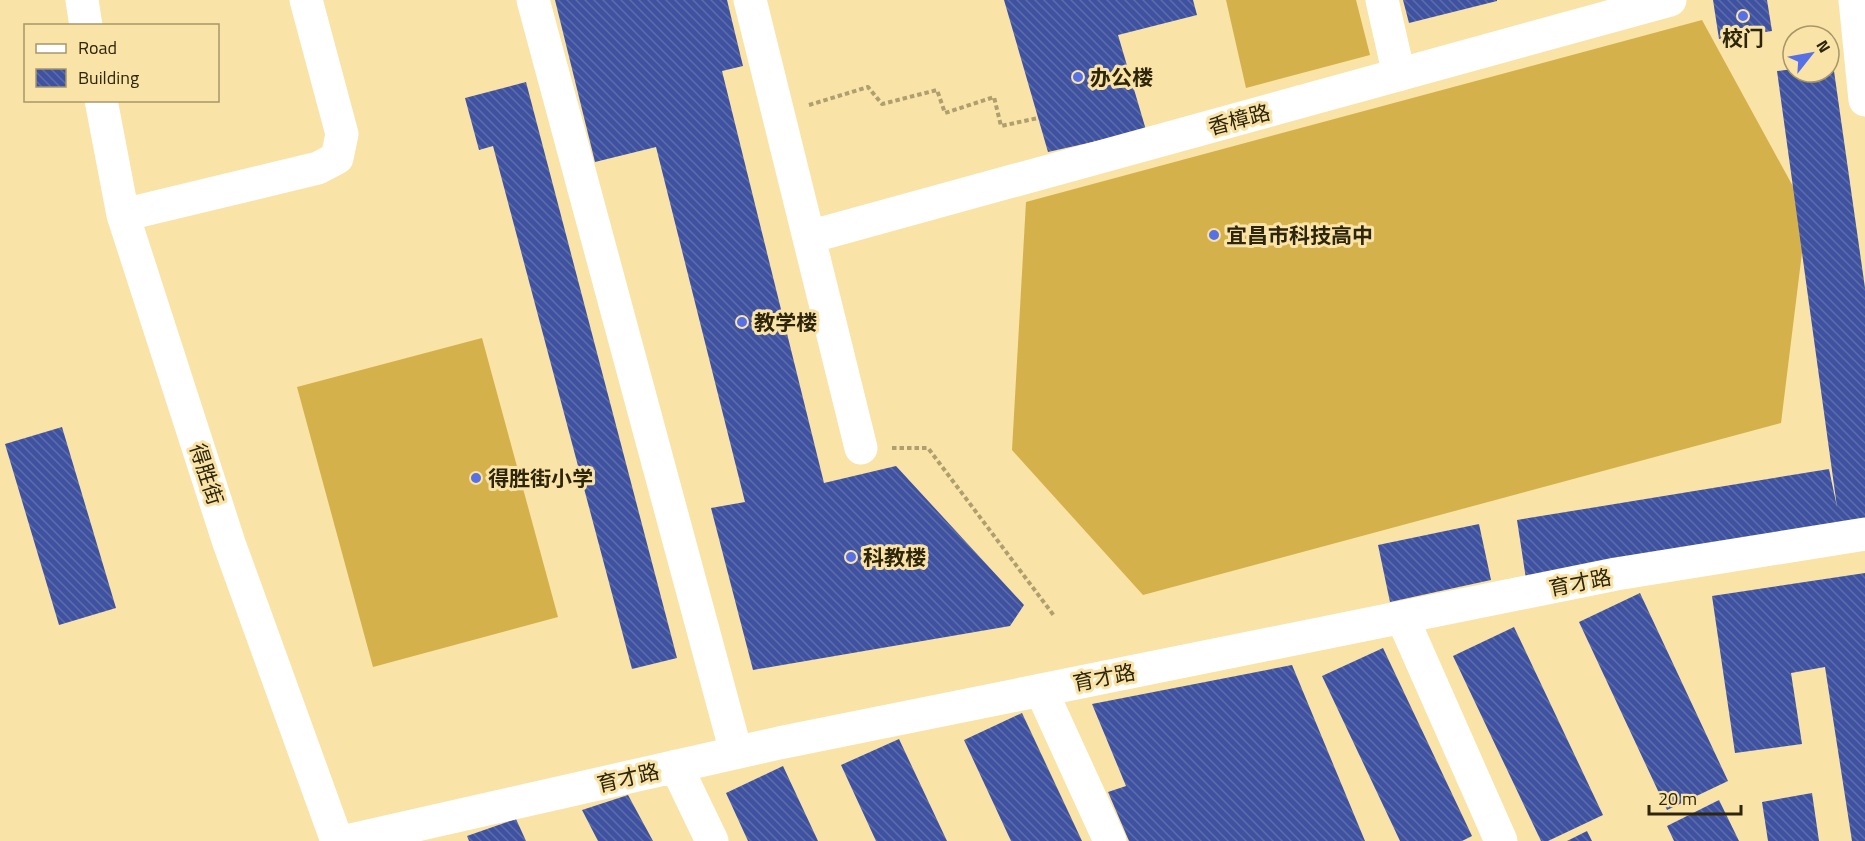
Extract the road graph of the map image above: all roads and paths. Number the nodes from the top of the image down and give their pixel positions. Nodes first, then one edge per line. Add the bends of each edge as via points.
1 (82, 0) edge
2 (306, 0) edge
3 (533, 0) edge
4 (750, 0) edge
5 (1382, 0) edge
6 (1855, 0) edge
7 (1652, 2) edge
8 (86, 24) edge
9 (1399, 75) junction
10 (1865, 100) edge
11 (101, 102) edge
12 (807, 105) dead end
13 (1038, 118) dead end
14 (123, 215) junction
15 (809, 237) junction
16 (861, 448) joint
17 (1865, 534) edge
18 (1055, 617) dead end
19 (1402, 617) junction
20 (1041, 690) junction
21 (736, 752) junction
22 (676, 766) junction
23 (337, 841) edge
24 (346, 841) edge
25 (712, 841) edge
26 (1110, 841) edge
27 (1501, 841) edge

1 - 8 street
2 - 14 street via 342,134 337,158 318,168
3 - 21 street
4 - 15 street
5 - 9 street
6 - 10 street
7 - 9 street, 香樟路
9 - 15 street, 香樟路
11 - 14 street, 得胜街
12 - 13 path via 868,87 882,104 937,90 945,113 994,97 1001,126
14 - 23 street, 得胜街 via 229,543
15 - 16 street
16 - 18 path via 928,448
17 - 19 street, 育才路 via 1616,574
19 - 20 street, 育才路
19 - 27 street
20 - 21 street, 育才路
20 - 26 street
21 - 22 street, 育才路
22 - 24 street, 育才路
22 - 25 street

